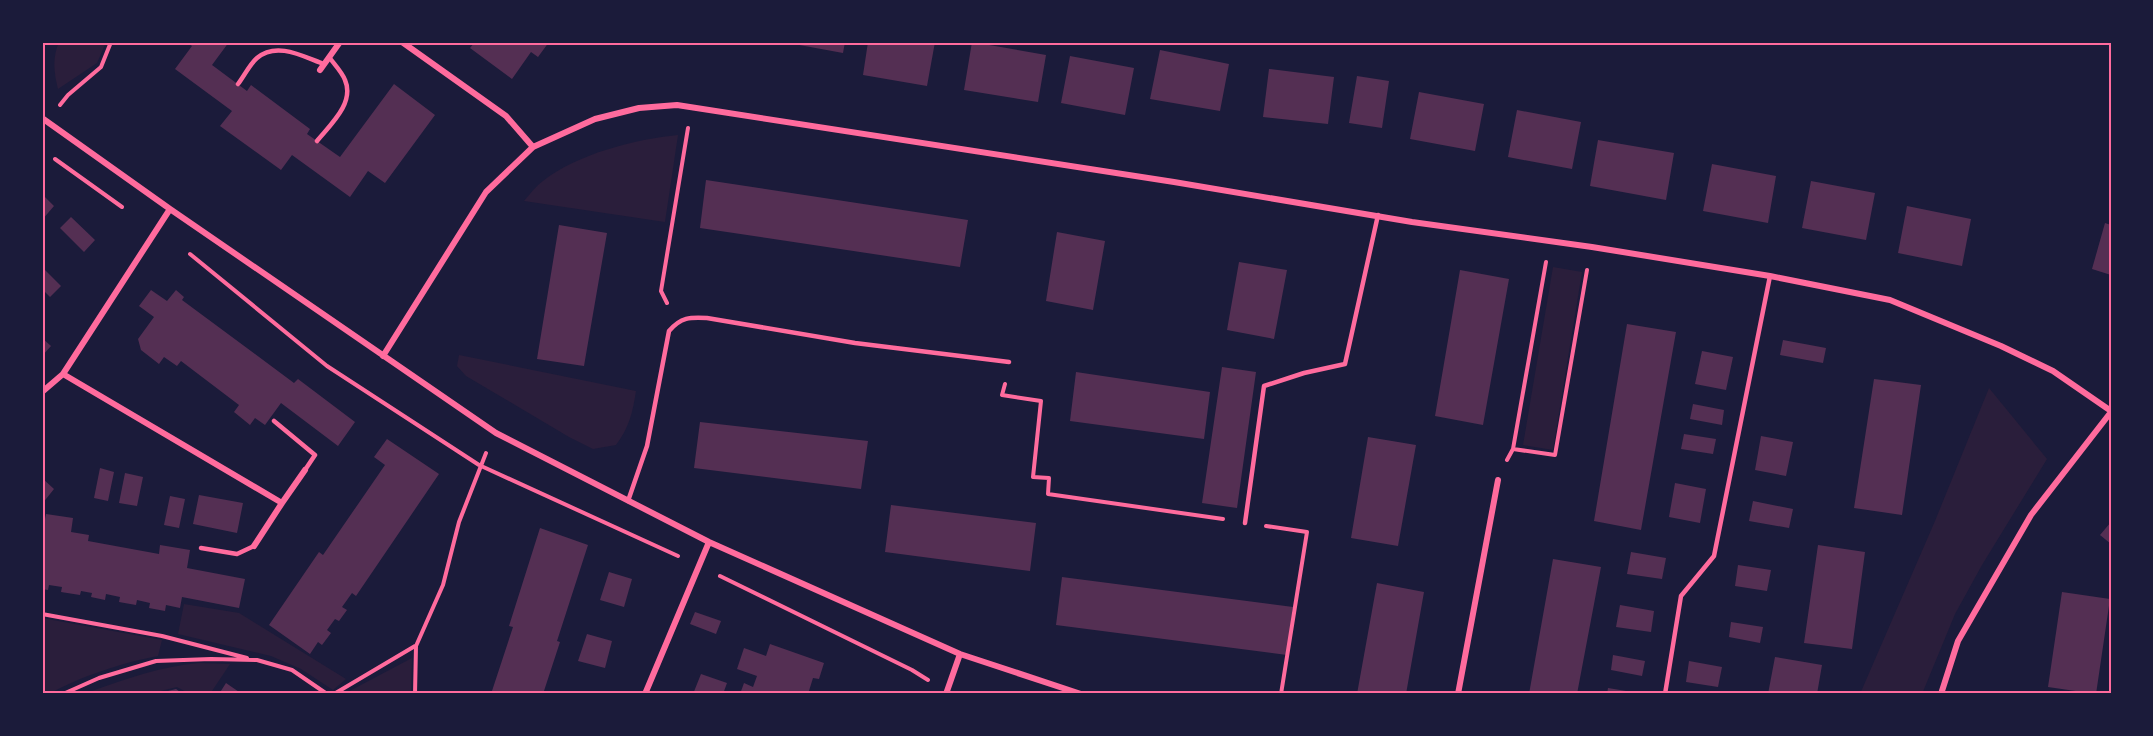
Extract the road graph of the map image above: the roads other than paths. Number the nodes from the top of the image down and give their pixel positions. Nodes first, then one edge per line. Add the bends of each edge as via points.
1 (340, 42) edge
2 (402, 42) edge
3 (329, 57) junction
4 (322, 67) joint
5 (238, 84) dead end
6 (45, 121) edge
7 (317, 141) dead end
8 (533, 147) junction
9 (170, 209) junction
10 (1378, 215) junction
11 (1770, 276) junction
12 (383, 356) junction
13 (1009, 362) road end
14 (63, 374) junction
15 (42, 392) edge
16 (2111, 412) edge
17 (274, 421) dead end
18 (305, 470) joint
19 (1498, 480) road end
20 (628, 501) junction
21 (282, 503) junction
22 (1245, 523) road end
23 (709, 542) junction
24 (254, 546) joint
25 (201, 548) dead end
26 (960, 654) junction
27 (645, 694) edge
28 (946, 694) edge
29 (1081, 694) edge
30 (1458, 694) edge
31 (1665, 694) edge
32 (1941, 694) edge

1 - 3 street
2 - 8 street via 506,116
3 - 4 street
3 - 7 lane via 345,80 348,94 343,108
4 - 5 lane via 289,51 273,51 257,57
6 - 9 street
8 - 10 street via 595,119 639,108 677,105
8 - 12 street via 486,192
9 - 12 street
9 - 14 street
10 - 11 street
10 - 22 lane via 1345,364 1264,386
11 - 16 street via 1890,300 2052,371
11 - 31 lane via 1714,556 1681,596
12 - 20 street via 496,433
13 - 20 lane via 855,343 707,318 678,321 669,331 646,446
14 - 15 street
14 - 21 street
16 - 32 street via 2031,515 1958,641
17 - 18 lane via 315,456
18 - 21 street
19 - 30 street
20 - 23 street
21 - 24 street
23 - 26 street
23 - 27 street
24 - 25 lane via 237,554
26 - 28 street
26 - 29 street

